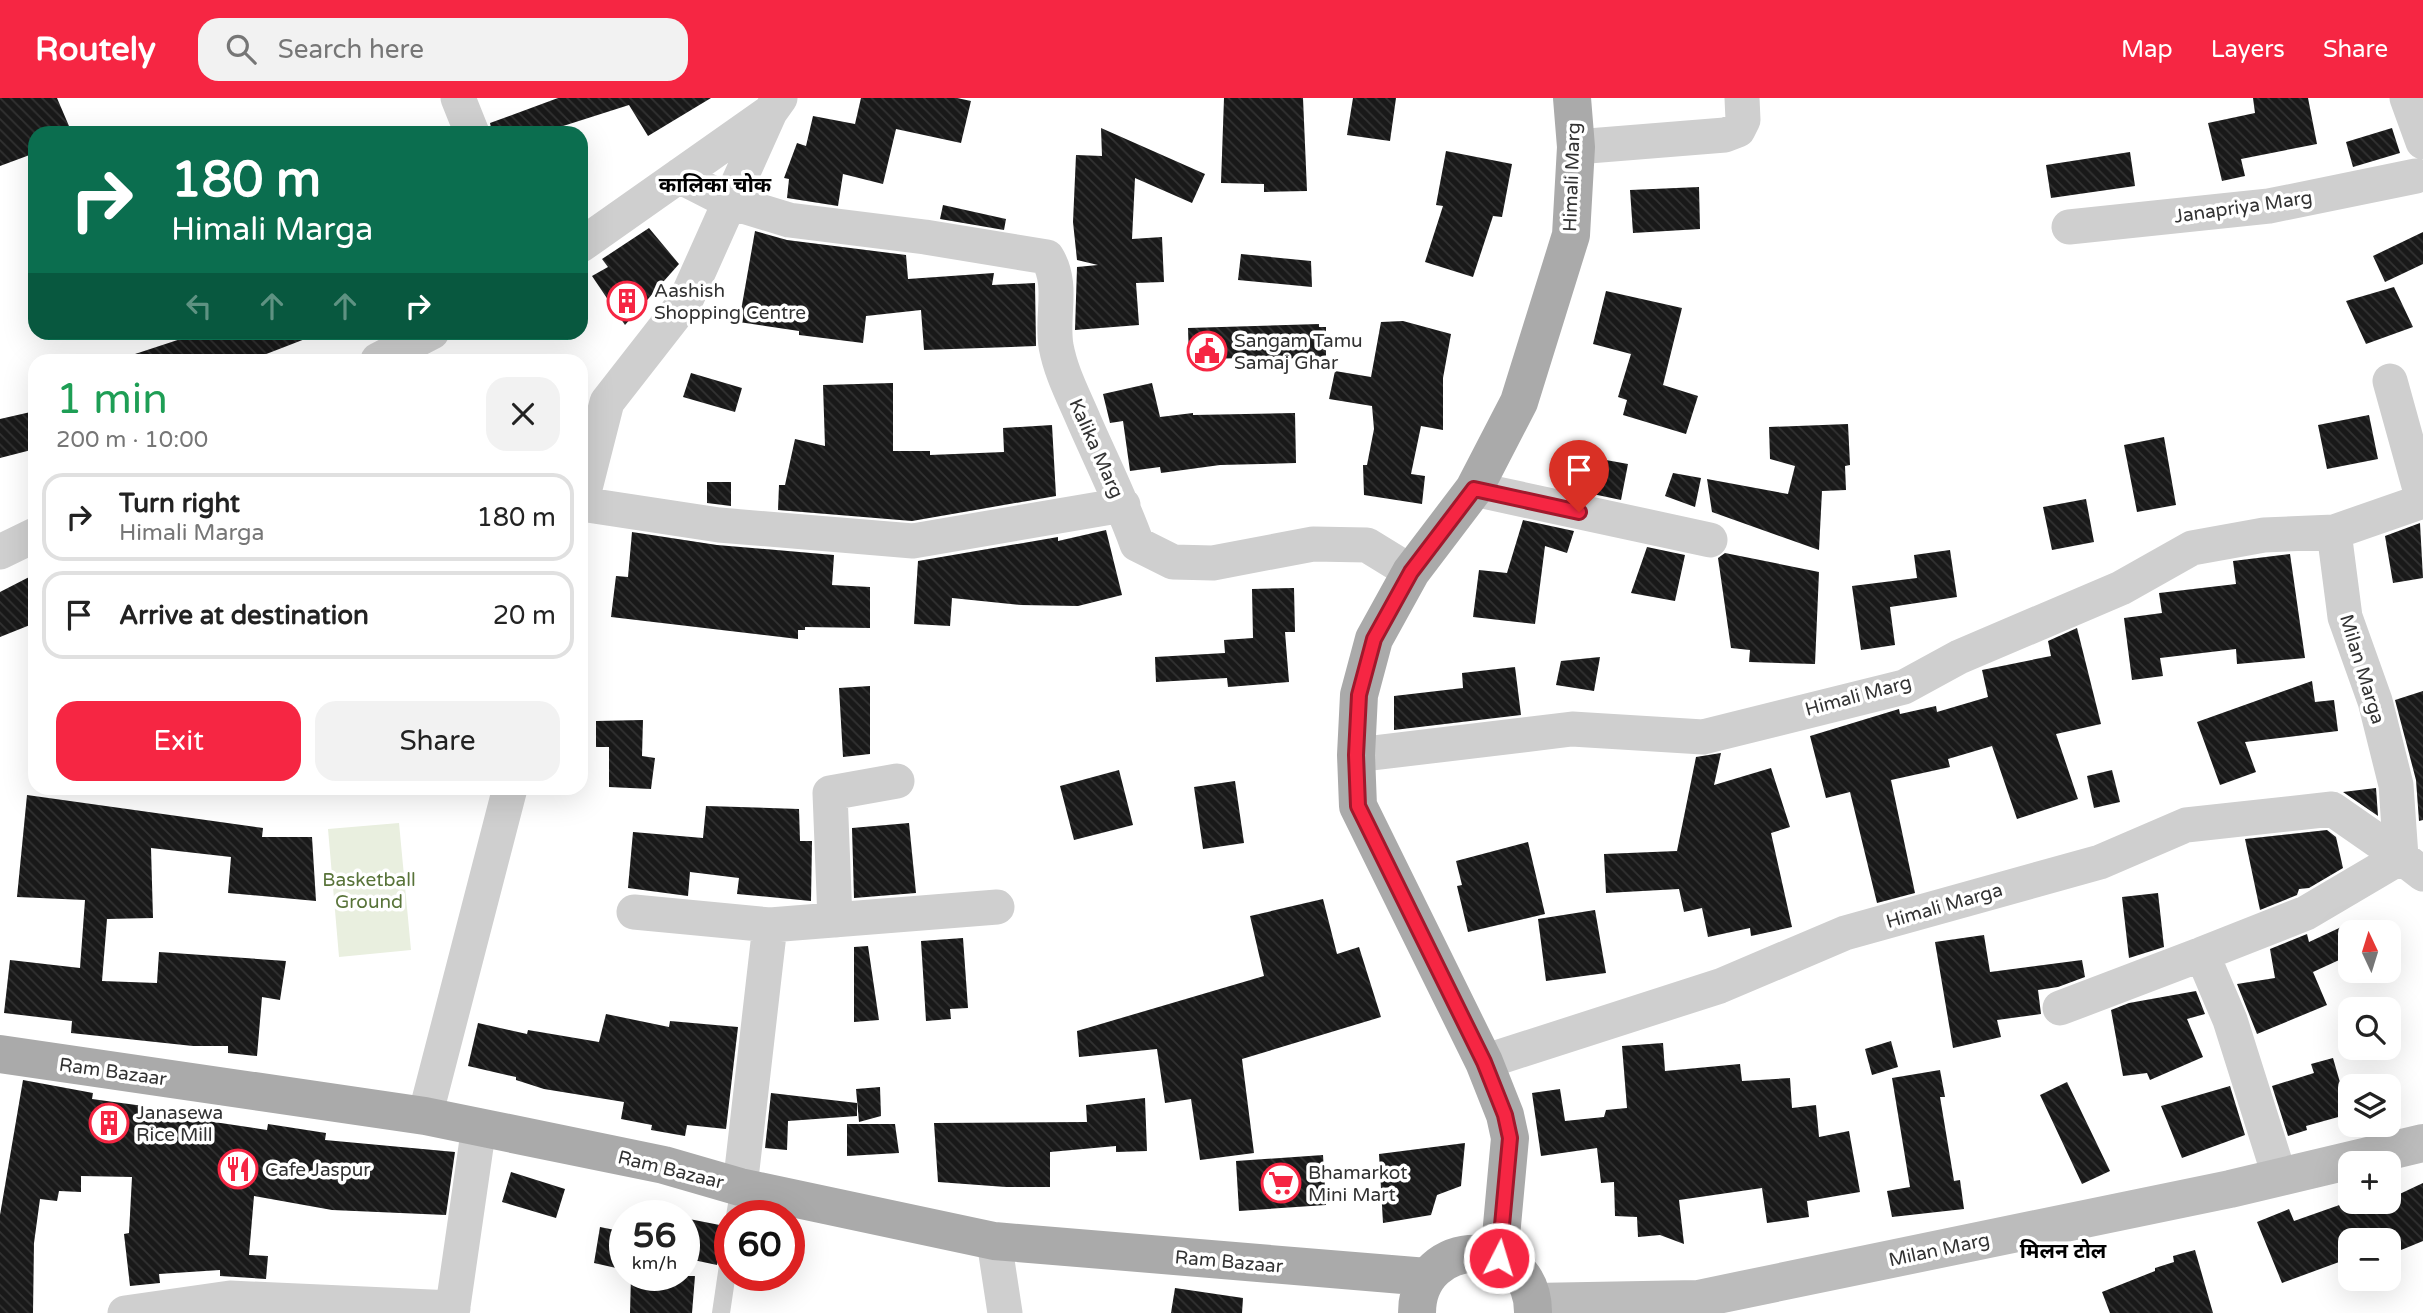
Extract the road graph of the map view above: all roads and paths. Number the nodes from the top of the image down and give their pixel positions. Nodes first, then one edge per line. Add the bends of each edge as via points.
1 (458, 98) edge
2 (1572, 98) edge
3 (1742, 98) edge
4 (2407, 98) edge
5 (775, 105) edge
6 (469, 126) edge
7 (1576, 147) junction
8 (2421, 165) edge
9 (679, 176) junction
10 (730, 202) junction
11 (2069, 227) dead end
12 (588, 240) edge
13 (417, 340) edge
14 (390, 354) edge
15 (2390, 381) dead end
16 (588, 477) edge
17 (1474, 489) junction
18 (2423, 500) edge
19 (588, 505) edge
20 (1123, 505) junction
21 (2334, 532) junction
22 (28, 538) edge
23 (1710, 540) dead end
24 (0, 552) edge
25 (1411, 572) junction
26 (1356, 755) junction
27 (897, 781) dead end
28 (508, 795) edge
29 (2412, 866) edge
30 (997, 907) dead end
31 (634, 912) dead end
32 (835, 920) junction
33 (770, 925) junction
34 (2202, 954) junction
35 (2060, 1008) dead end
36 (0, 1054) edge
37 (1484, 1062) junction
38 (425, 1116) junction
39 (479, 1126) junction
40 (2423, 1143) edge
41 (2280, 1178) junction
42 (733, 1200) edge
43 (737, 1200) edge
44 (805, 1212) edge
45 (994, 1241) junction
46 (1499, 1258) junction
47 (724, 1291) edge
48 (1422, 1295) edge
49 (1533, 1307) edge
50 (452, 1310) edge
51 (125, 1313) edge
52 (721, 1313) edge
53 (1005, 1313) edge

1 - 6 street
2 - 7 main road, Himali Marg
3 - 7 street via 1743,120 1738,130 1725,135
4 - 8 street
5 - 9 street
5 - 10 street
7 - 17 main road, Himali Marg via 1571,235 1552,303 1519,402
8 - 11 street, Janapriya Marg via 2269,206
9 - 10 street
9 - 12 street
10 - 16 street via 685,302 607,402
10 - 20 street, Kalika Marg via 789,220 1047,257 1057,288 1054,332 1060,371
13 - 14 street
15 - 18 street
17 - 23 street
17 - 25 main road, Himali Marg
18 - 21 street
19 - 20 street, Kalika Marg via 719,525 913,541
20 - 25 street via 1137,544 1173,562 1213,563 1313,544 1367,545
21 - 26 street, Himali Marg via 2263,535 2192,548 2121,588 1959,657 1904,687 1703,737 1572,729
21 - 29 street, Milan Marga via 2345,617 2375,701
22 - 24 street
25 - 26 main road, Himali Marg via 1374,639 1359,695
26 - 37 main road, Himali Marg via 1358,806
27 - 32 street via 830,793
28 - 38 street
29 - 34 street
29 - 37 street, Himali Marga via 2332,809 2186,825 2100,862 1845,933 1720,986
30 - 32 street
31 - 33 street
32 - 33 street
33 - 43 street
34 - 35 street
34 - 41 street via 2230,1020
36 - 38 main road, Ram Bazaar
37 - 46 main road, Himali Marg via 1510,1138
38 - 39 main road, Ram Bazaar
39 - 42 main road, Ram Bazaar via 664,1165
39 - 50 street
40 - 41 main road, Milan Marg
41 - 49 main road, Milan Marg via 1698,1299
44 - 45 main road, Ram Bazaar
45 - 48 main road, Ram Bazaar
45 - 53 street
46 - 48 main road via 1480,1252 1460,1254 1441,1263
46 - 49 main road via 1516,1268 1527,1283
47 - 52 lane
50 - 51 street via 230,1298

